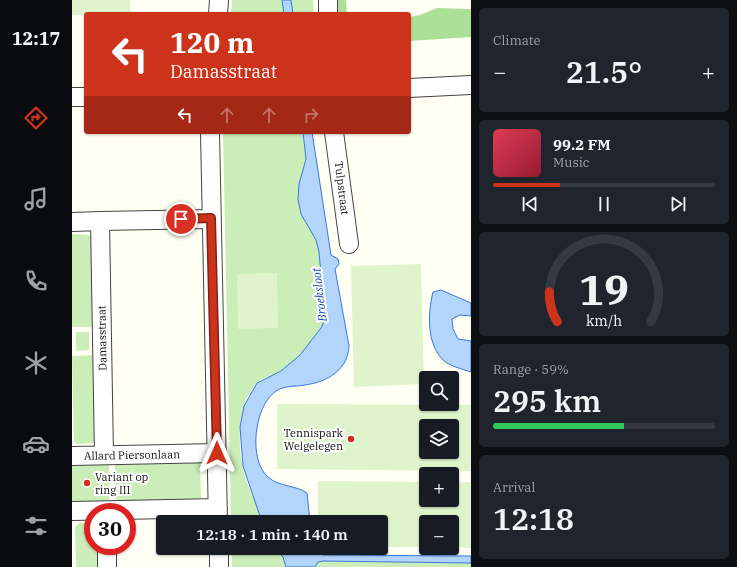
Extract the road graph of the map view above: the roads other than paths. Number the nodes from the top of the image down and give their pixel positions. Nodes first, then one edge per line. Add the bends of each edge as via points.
1 (219, 0) edge
2 (328, 0) edge
3 (218, 12) edge
4 (328, 12) edge
5 (471, 85) edge
6 (411, 88) edge
7 (72, 97) edge
8 (84, 97) edge
9 (210, 134) edge
10 (334, 134) edge
11 (211, 218) junction
12 (100, 221) junction
13 (72, 222) edge
14 (349, 244) dead end
15 (217, 453) junction
16 (72, 456) edge
17 (104, 456) junction
18 (72, 511) edge
19 (84, 511) edge
20 (136, 512) edge
21 (218, 515) edge
22 (107, 555) edge
23 (219, 555) edge
24 (107, 567) edge
25 (219, 567) edge

1 - 3 street
2 - 4 street
5 - 6 street
7 - 8 street
9 - 11 street
10 - 14 street, Tulpstraat
11 - 12 street
11 - 15 street
12 - 13 street
12 - 17 street, Damasstraat
15 - 17 street, Allard Piersonlaan
15 - 21 street
16 - 17 street, Allard Piersonlaan
18 - 19 street
20 - 21 street
22 - 24 street
23 - 25 street

